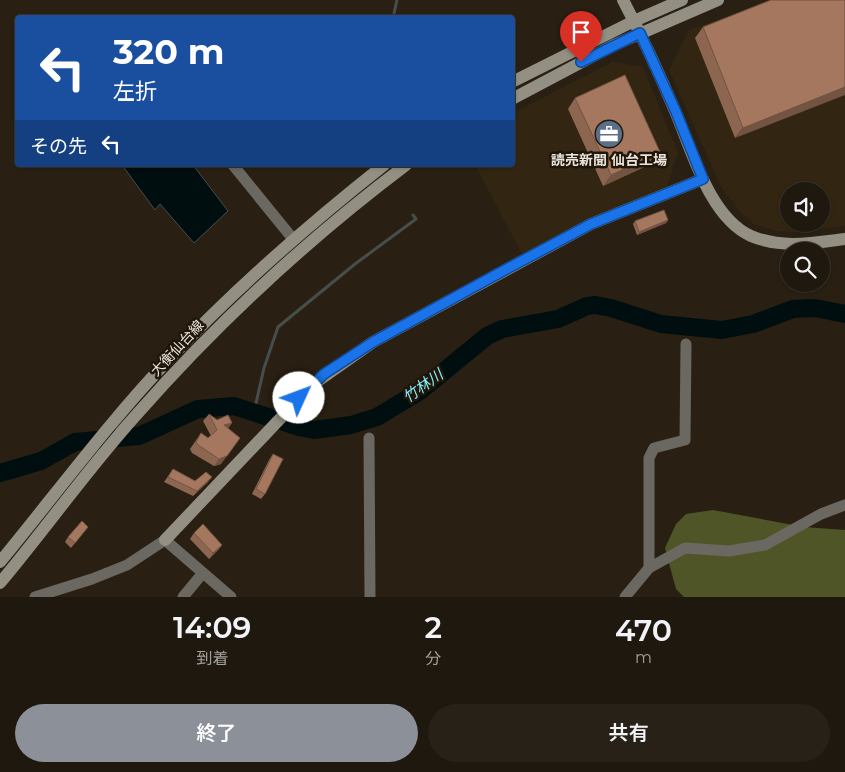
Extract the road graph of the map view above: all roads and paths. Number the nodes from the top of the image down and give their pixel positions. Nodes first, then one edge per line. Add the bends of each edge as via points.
1 (623, 0) edge
2 (682, 0) edge
3 (718, 0) edge
4 (634, 21) junction
5 (640, 33) junction
6 (515, 80) edge
7 (515, 97) edge
8 (236, 167) edge
9 (382, 167) edge
10 (403, 167) edge
11 (703, 179) junction
12 (293, 239) junction
13 (845, 239) edge
14 (686, 344) dead end
15 (369, 438) dead end
16 (845, 505) edge
17 (164, 540) junction
18 (0, 562) edge
19 (648, 568) junction
20 (202, 574) junction
21 (0, 583) edge
22 (34, 597) edge
23 (182, 597) edge
24 (231, 597) edge
25 (370, 597) edge
26 (625, 597) edge

1 - 4 main road
2 - 4 main road
3 - 5 main road
4 - 5 main road
4 - 6 main road
5 - 7 main road
5 - 11 main road
8 - 12 street
9 - 12 main road, 大衡仙台線
10 - 21 main road, 大衡仙台線 via 312,239 234,310 136,415
11 - 13 main road via 728,218 749,235 777,244
11 - 17 main road via 591,224 373,342 324,374
12 - 18 main road, 大衡仙台線 via 168,360
14 - 19 street via 685,440 654,448 649,458
15 - 25 street
16 - 19 street via 821,514 765,545 729,551 685,548
17 - 20 street
17 - 22 street via 127,565
19 - 26 street
20 - 23 street
20 - 24 street

